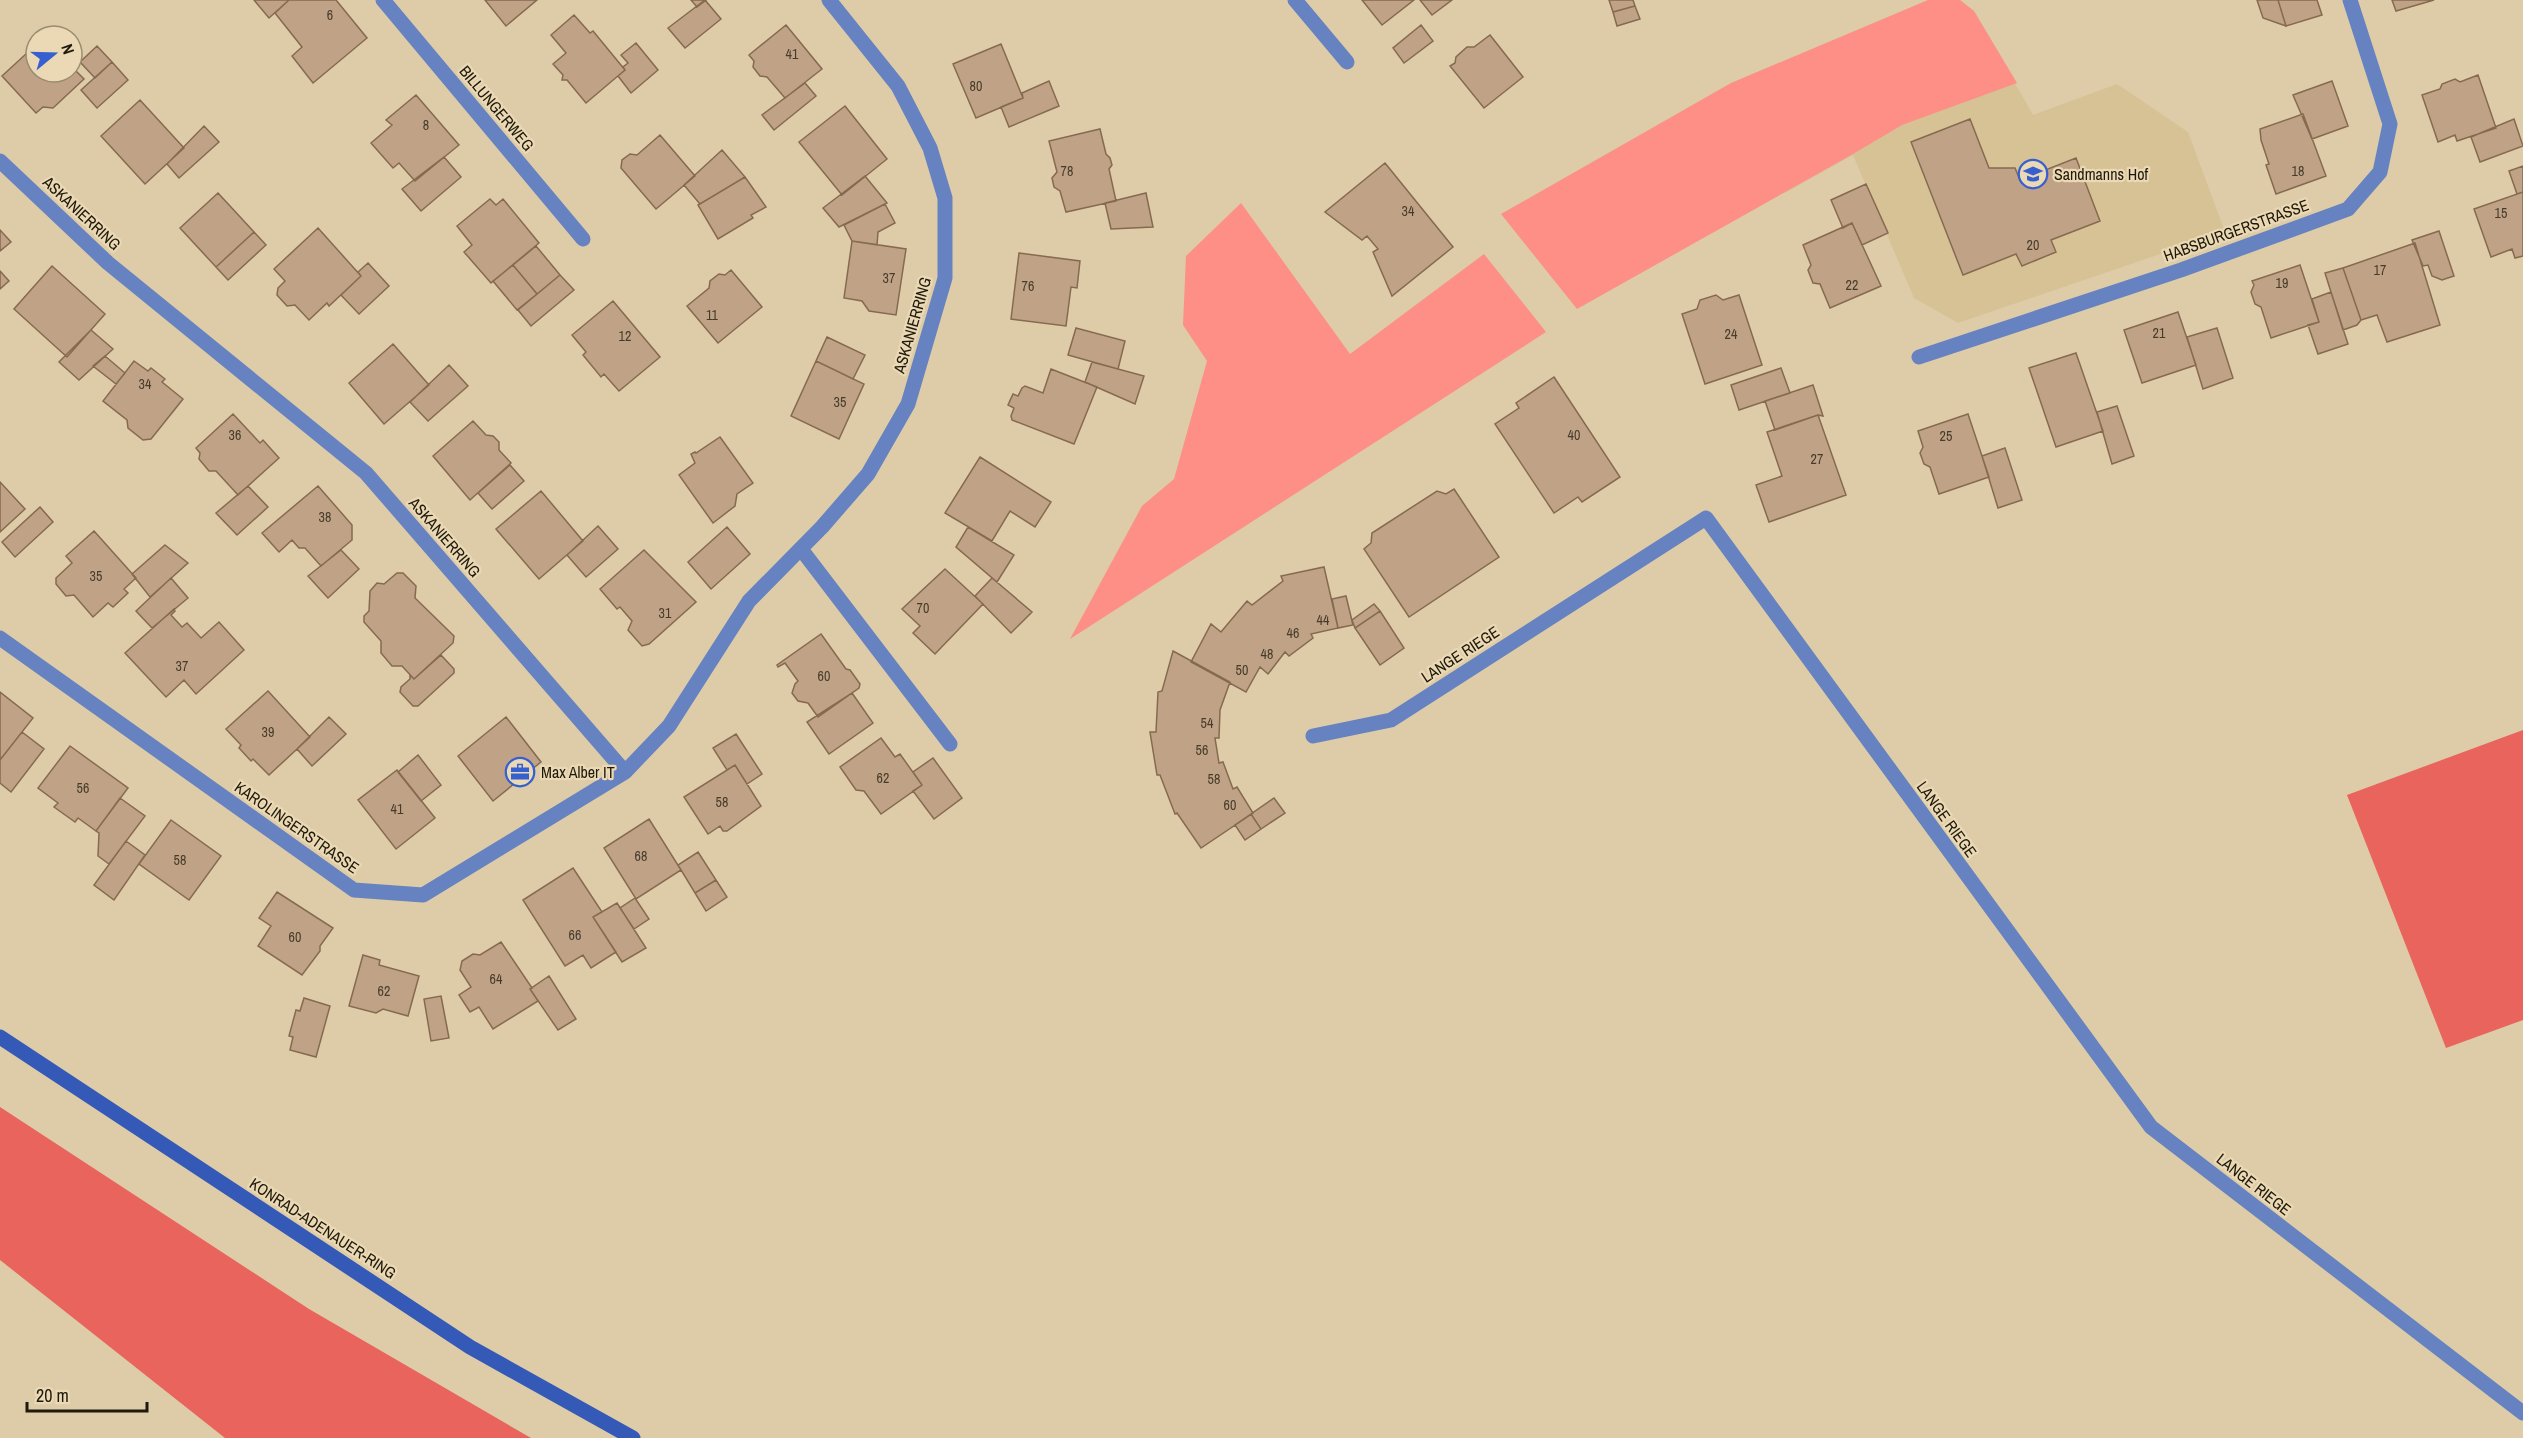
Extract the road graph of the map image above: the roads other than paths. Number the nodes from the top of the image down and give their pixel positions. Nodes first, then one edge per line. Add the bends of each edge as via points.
1 (383, 0) edge
2 (829, 0) edge
3 (1295, 0) edge
4 (2350, 0) edge
5 (1347, 62) dead end
6 (0, 161) edge
7 (583, 239) dead end
8 (1919, 357) dead end
9 (801, 549) junction
10 (0, 638) edge
11 (1313, 736) dead end
12 (950, 744) dead end
13 (625, 772) junction
14 (0, 1037) edge
15 (2523, 1413) edge
16 (633, 1438) edge

1 - 7 street, BILLUNGERWEG
2 - 9 street, ASKANIERRING via 897,86 930,148 945,198 945,278 908,404 868,474
3 - 5 street
4 - 8 street, HABSBURGERSTRASSE via 2390,124 2380,172 2348,209
6 - 13 street, ASKANIERRING via 108,263 366,473
9 - 12 street
9 - 13 street, ASKANIERRING via 749,602 669,726
10 - 13 street, KAROLINGERSTRASSE via 354,890 423,895
11 - 15 street, LANGE RIEGE via 1391,720 1706,518 2151,1127
14 - 16 main road, KONRAD-ADENAUER-RING via 470,1347

